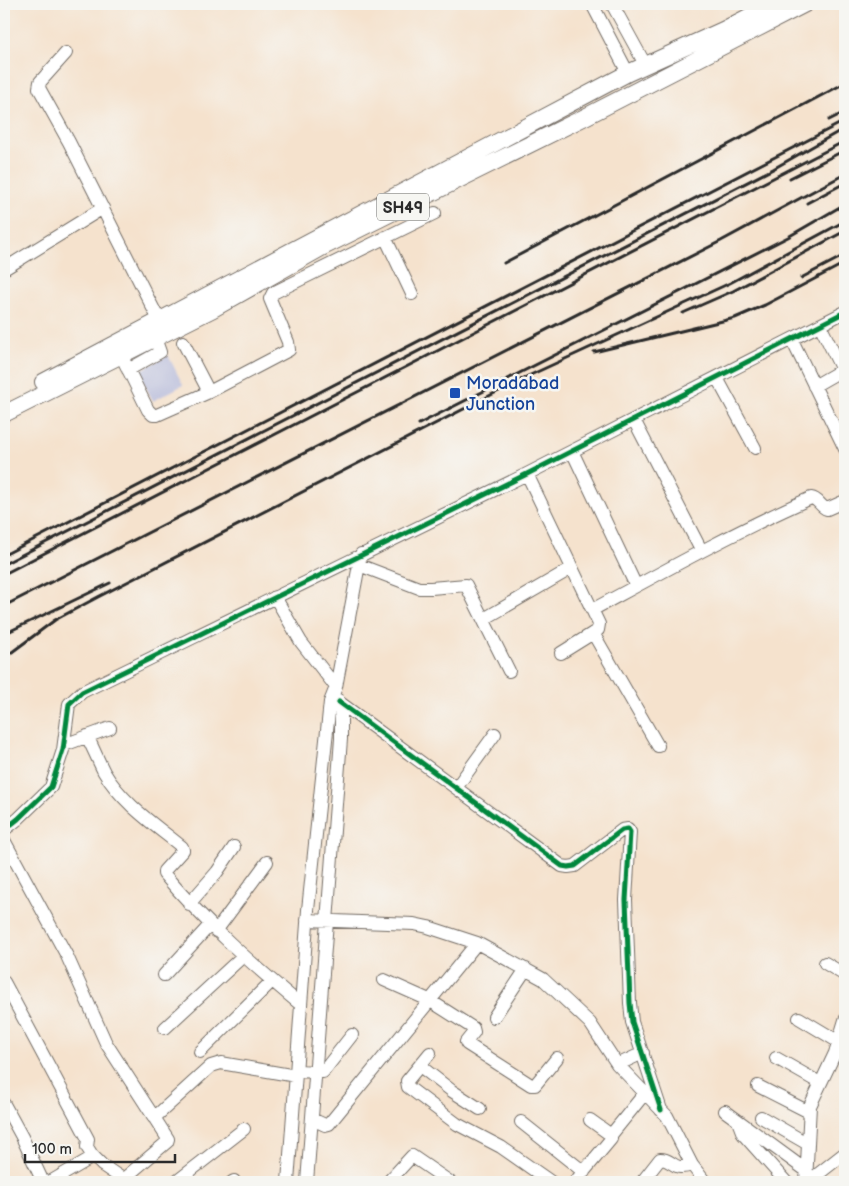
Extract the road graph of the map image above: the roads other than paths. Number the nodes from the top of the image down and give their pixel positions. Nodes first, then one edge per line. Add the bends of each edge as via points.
1 (592, 4) edge
2 (612, 4) edge
3 (774, 4) edge
4 (805, 4) edge
5 (66, 53) dead end
6 (646, 66) junction
7 (628, 73) junction
8 (434, 183) junction
9 (103, 208) junction
10 (435, 213) dead end
11 (385, 238) junction
12 (4, 269) edge
13 (255, 278) junction
14 (412, 294) dead end
15 (845, 312) edge
16 (159, 320) junction
17 (820, 325) junction
18 (155, 338) junction
19 (792, 340) junction
20 (183, 342) dead end
21 (121, 355) junction
22 (128, 370) junction
23 (844, 373) edge
24 (717, 378) junction
25 (814, 386) junction
26 (209, 392) junction
27 (4, 403) edge
28 (4, 414) edge
29 (634, 420) junction
30 (755, 448) dead end
31 (845, 449) edge
32 (572, 451) junction
33 (527, 474) junction
34 (845, 501) edge
35 (701, 550) junction
36 (360, 560) junction
37 (572, 568) junction
38 (636, 586) junction
39 (275, 597) junction
40 (592, 610) junction
41 (484, 619) junction
42 (593, 632) junction
43 (560, 653) dead end
44 (509, 671) dead end
45 (336, 694) junction
46 (110, 728) dead end
47 (495, 734) dead end
48 (88, 736) junction
49 (64, 745) junction
50 (658, 746) dead end
51 (456, 788) junction
52 (4, 830) edge
53 (4, 840) edge
54 (234, 847) dead end
55 (267, 862) dead end
56 (189, 904) junction
57 (307, 920) junction
58 (326, 921) junction
59 (213, 928) junction
60 (477, 942) junction
61 (243, 956) junction
62 (825, 963) dead end
63 (526, 969) junction
64 (164, 975) dead end
65 (845, 975) edge
66 (272, 980) junction
67 (384, 980) dead end
68 (4, 982) edge
69 (429, 1000) junction
70 (301, 1006) junction
71 (494, 1017) dead end
72 (799, 1018) dead end
73 (845, 1020) edge
74 (165, 1028) dead end
75 (352, 1035) dead end
76 (839, 1042) junction
77 (200, 1052) dead end
78 (430, 1053) dead end
79 (643, 1053) junction
80 (557, 1058) dead end
81 (776, 1058) dead end
82 (618, 1064) junction
83 (420, 1066) junction
84 (315, 1072) junction
85 (296, 1074) junction
86 (820, 1083) junction
87 (758, 1086) dead end
88 (645, 1093) junction
89 (4, 1104) edge
90 (480, 1109) dead end
91 (661, 1110) junction
92 (725, 1111) dead end
93 (809, 1112) junction
94 (761, 1117) dead end
95 (154, 1118) junction
96 (312, 1118) junction
97 (590, 1120) dead end
98 (738, 1121) junction
99 (521, 1122) dead end
100 (244, 1129) dead end
101 (611, 1136) junction
102 (808, 1144) junction
103 (845, 1153) edge
104 (92, 1154) junction
105 (692, 1165) junction
106 (580, 1177) edge
107 (812, 1179) edge
108 (700, 1180) edge
109 (123, 1181) edge
110 (287, 1181) edge
111 (43, 1182) edge
112 (50, 1182) edge
113 (176, 1182) edge
114 (307, 1182) edge
115 (388, 1182) edge
116 (450, 1182) edge
117 (552, 1182) edge
118 (642, 1182) edge
119 (786, 1182) edge

1 - 7 street
2 - 6 street
3 - 6 main road, SH49
4 - 8 main road, SH49
5 - 9 street via 40,82 39,88
6 - 7 main road, SH49
7 - 8 main road, SH49
8 - 13 main road, SH49
9 - 12 street
9 - 16 street
10 - 11 street
11 - 14 street
11 - 26 street via 273,293 270,299 289,350
13 - 16 main road, SH49
13 - 18 main road, SH49
15 - 17 street
16 - 27 main road, SH49
17 - 19 street
17 - 23 street
18 - 21 main road, SH49
18 - 22 street via 160,352
19 - 24 street
19 - 25 street
20 - 26 street
21 - 22 street
21 - 28 main road, SH49
22 - 26 street via 153,415
23 - 25 street
24 - 29 street
24 - 30 street
25 - 31 street
29 - 32 street
29 - 35 street
32 - 33 street
32 - 38 street
33 - 36 street
33 - 37 street
34 - 35 street via 826,509 811,498
35 - 38 street
36 - 39 street
36 - 41 street via 420,588 466,585
36 - 45 street
37 - 40 street
37 - 41 street
38 - 40 street
39 - 45 street via 290,626
39 - 49 street via 82,692 69,704
40 - 42 street via 599,627
41 - 44 street
42 - 43 street
42 - 50 street
45 - 51 street
45 - 57 street via 330,702
45 - 58 street via 342,712 341,739
46 - 48 street
47 - 51 street
48 - 49 street
48 - 56 street via 104,772 117,790 182,847 164,874
49 - 52 street via 51,787
51 - 79 street via 568,868 628,829 628,989 632,1022
53 - 95 street via 67,956 106,1043
54 - 56 street
55 - 59 street
56 - 59 street
57 - 58 street
57 - 70 street
58 - 60 street via 414,924
58 - 84 street
59 - 61 street
59 - 64 street
60 - 63 street
60 - 69 street
61 - 66 street
61 - 74 street
62 - 65 street
63 - 71 street
63 - 82 street via 543,979 590,1023
66 - 70 street
66 - 77 street
67 - 69 street
68 - 104 street via 88,1139 86,1146
69 - 80 street via 473,1028 474,1032 466,1044 531,1085 535,1085
69 - 96 street via 328,1124
70 - 85 street
72 - 76 street
73 - 76 street
75 - 84 street via 324,1071
76 - 86 street
78 - 83 street
79 - 82 street
79 - 91 street
81 - 86 street
82 - 88 street
83 - 90 street
83 - 117 street via 407,1081 408,1087 457,1124 501,1147
84 - 85 street
84 - 96 street
85 - 95 street via 216,1064
85 - 110 street
86 - 93 street
87 - 93 street
88 - 91 street
88 - 101 street
89 - 111 street
91 - 105 street
92 - 98 street
93 - 102 street
94 - 102 street
95 - 109 street via 168,1141
96 - 114 street
97 - 101 street
98 - 107 street
98 - 119 street via 743,1134
99 - 106 street
100 - 113 street
101 - 106 street
102 - 107 street
103 - 107 street
104 - 109 street
104 - 112 street via 91,1158
105 - 108 street
105 - 118 street via 683,1168 660,1159
115 - 116 street via 412,1156

